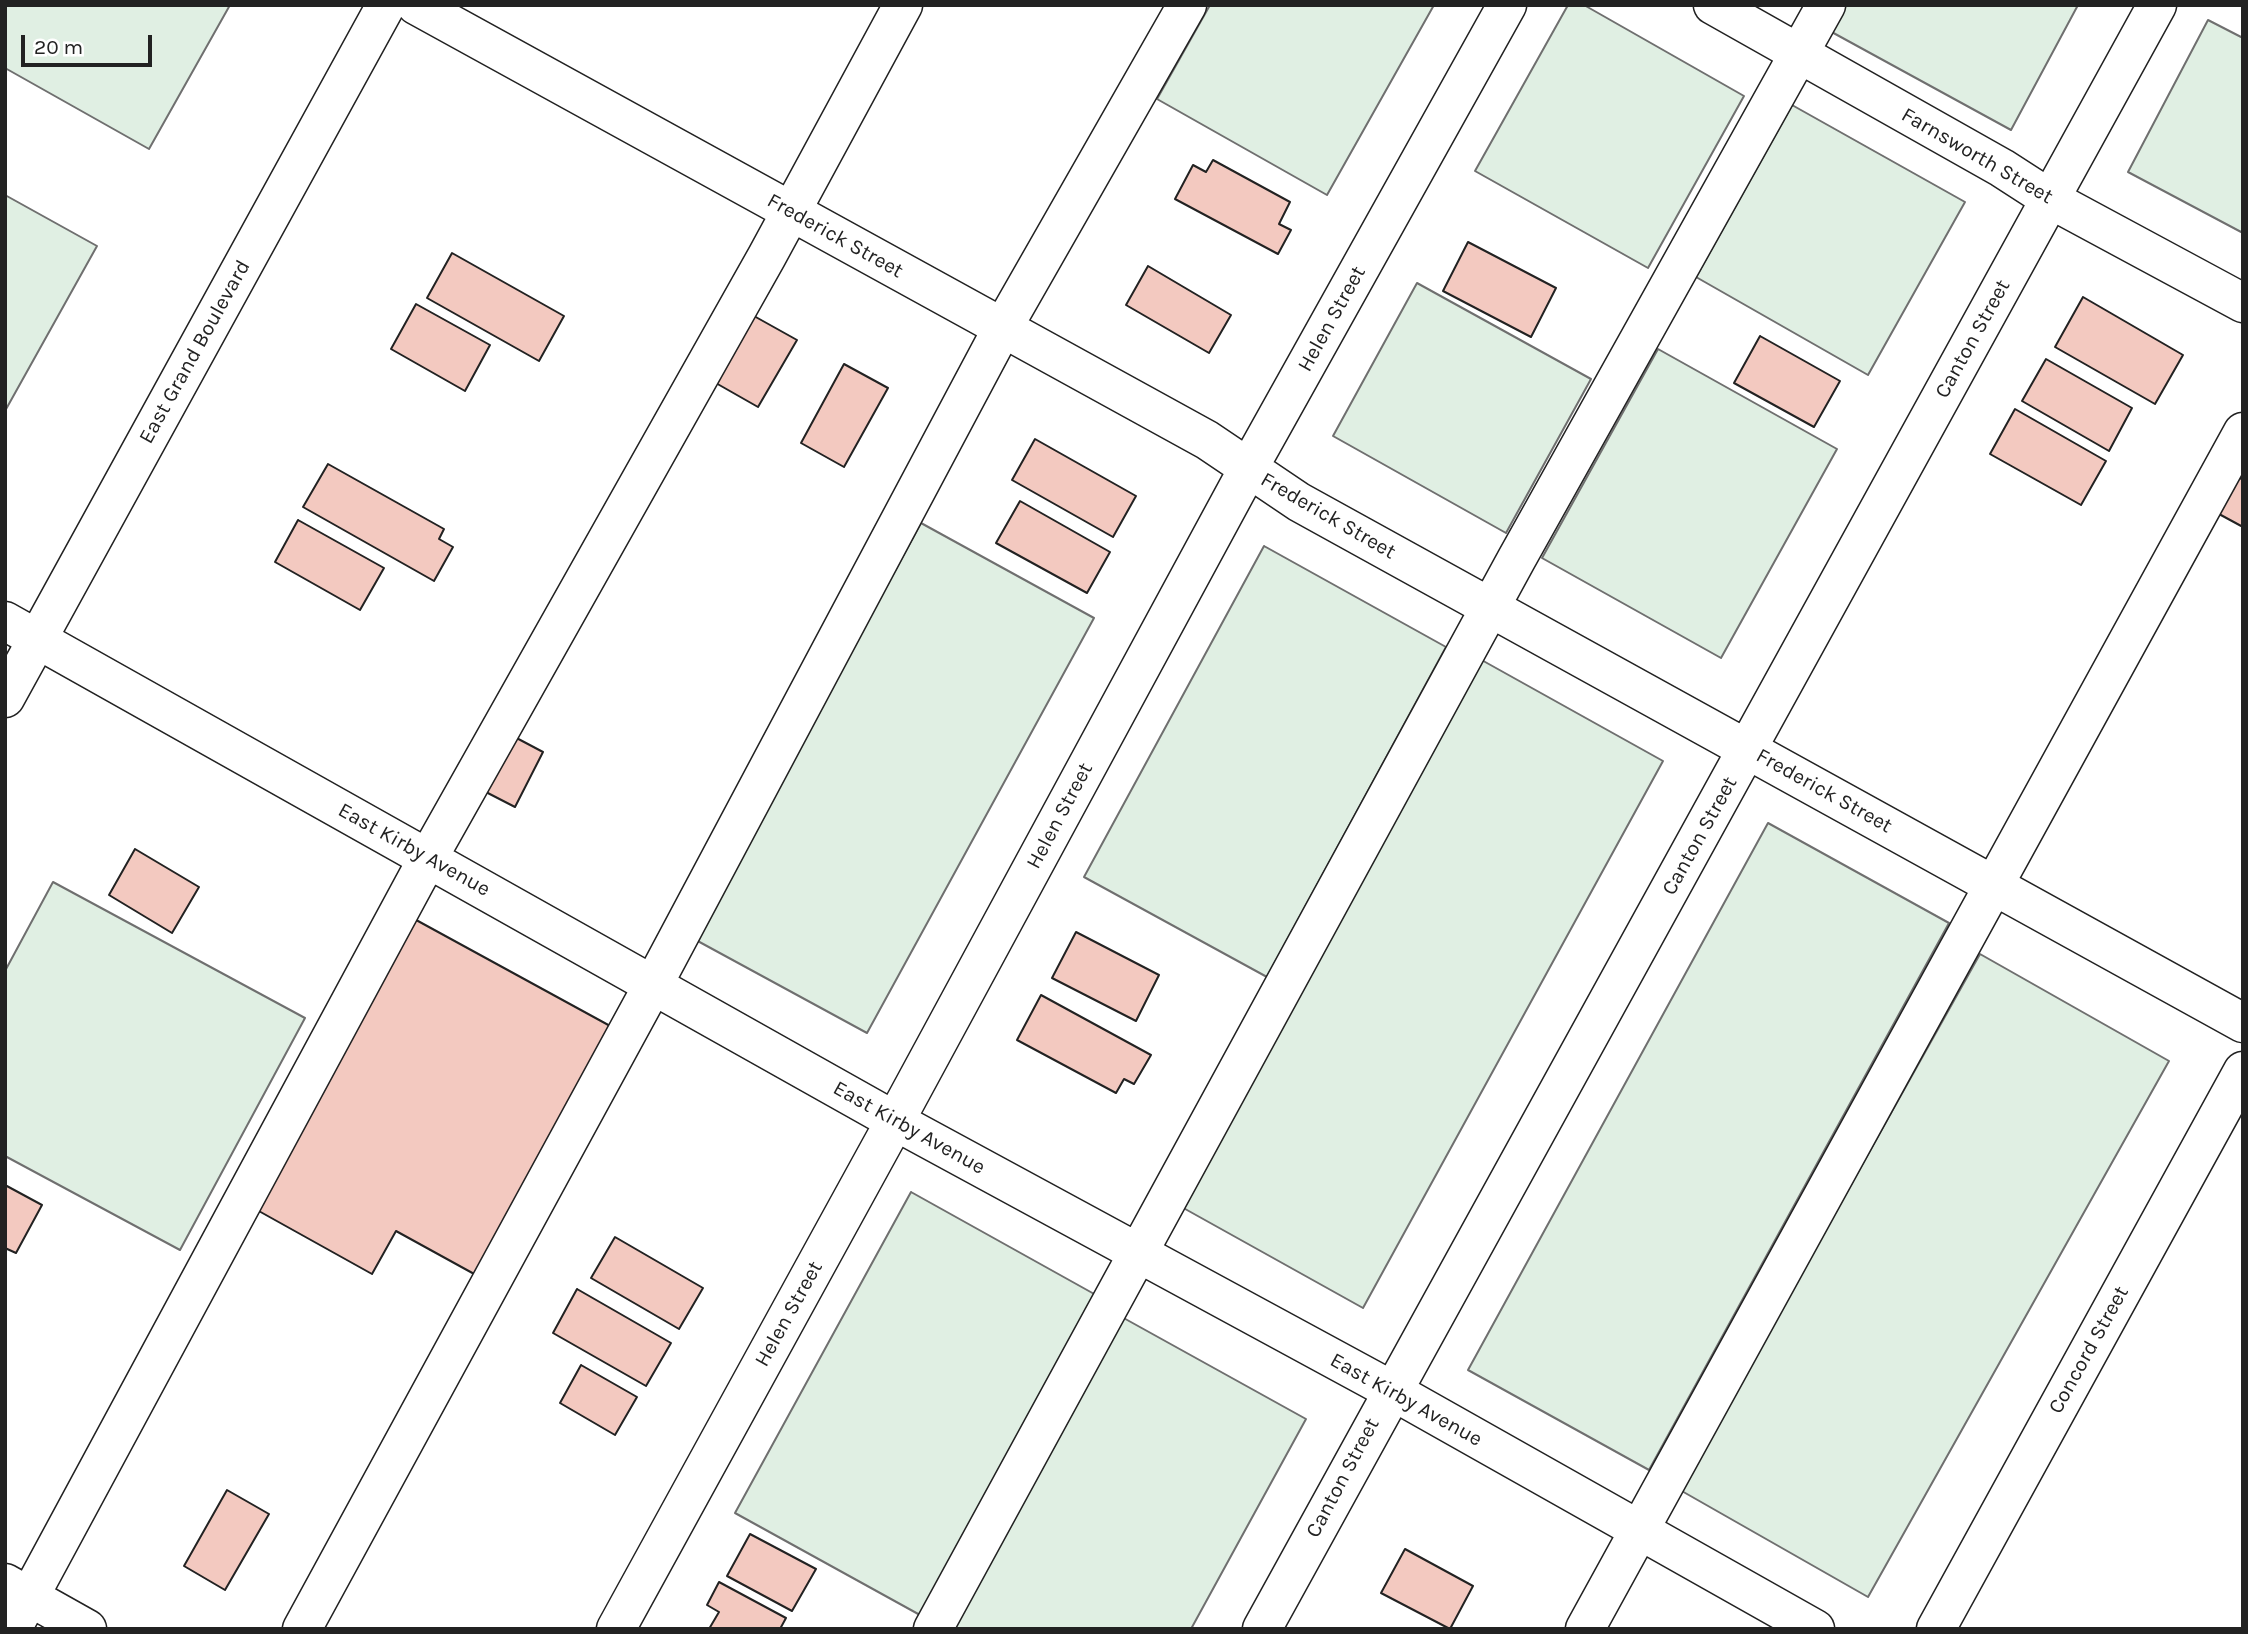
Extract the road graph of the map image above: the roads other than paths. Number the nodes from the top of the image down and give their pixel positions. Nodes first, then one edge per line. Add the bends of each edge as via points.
1 (386, 5) edge
2 (416, 5) edge
3 (902, 5) edge
4 (1187, 5) edge
5 (1507, 5) edge
6 (1713, 5) edge
7 (1826, 5) edge
8 (2157, 5) edge
9 (1799, 54) junction
10 (2050, 199) junction
11 (791, 212) junction
12 (2243, 303) edge
13 (1002, 328) junction
14 (2243, 432) edge
15 (1248, 469) junction
16 (1490, 607) junction
17 (22, 630) edge
18 (5, 698) edge
19 (1748, 750) junction
20 (428, 858) junction
21 (1994, 885) junction
22 (653, 985) junction
23 (2243, 1023) edge
24 (2243, 1071) edge
25 (895, 1121) junction
26 (1136, 1254) junction
27 (1391, 1390) junction
28 (1639, 1532) junction
29 (15, 1603) edge
30 (87, 1629) edge
31 (302, 1629) edge
32 (616, 1629) edge
33 (933, 1629) edge
34 (1262, 1629) edge
35 (1585, 1629) edge
36 (1815, 1629) edge
37 (1936, 1629) edge

1 - 17 street, East Grand Boulevard
2 - 11 street, Frederick Street
3 - 11 street
4 - 13 street
5 - 15 street, Helen Street
6 - 9 street, Farnsworth Street
7 - 9 street
8 - 10 street, Canton Street
9 - 10 street, Farnsworth Street
9 - 16 street
10 - 12 street, Farnsworth Street
10 - 19 street, Canton Street
11 - 13 street, Frederick Street
11 - 20 street
13 - 15 street, Frederick Street via 1207,440
13 - 22 street
14 - 21 street
15 - 16 street, Frederick Street
15 - 25 street, Helen Street
16 - 19 street, Frederick Street
16 - 26 street
17 - 18 street, East Grand Boulevard
17 - 20 street, East Kirby Avenue
19 - 21 street, Frederick Street
19 - 27 street, Canton Street
20 - 22 street, East Kirby Avenue
20 - 29 street
21 - 23 street, Frederick Street
21 - 28 street
22 - 25 street, East Kirby Avenue
22 - 31 street
24 - 37 street, Concord Street
25 - 26 street, East Kirby Avenue
25 - 32 street, Helen Street
26 - 27 street, East Kirby Avenue
26 - 33 street
27 - 28 street, East Kirby Avenue
27 - 34 street, Canton Street
28 - 35 street
28 - 36 street, East Kirby Avenue
29 - 30 street

